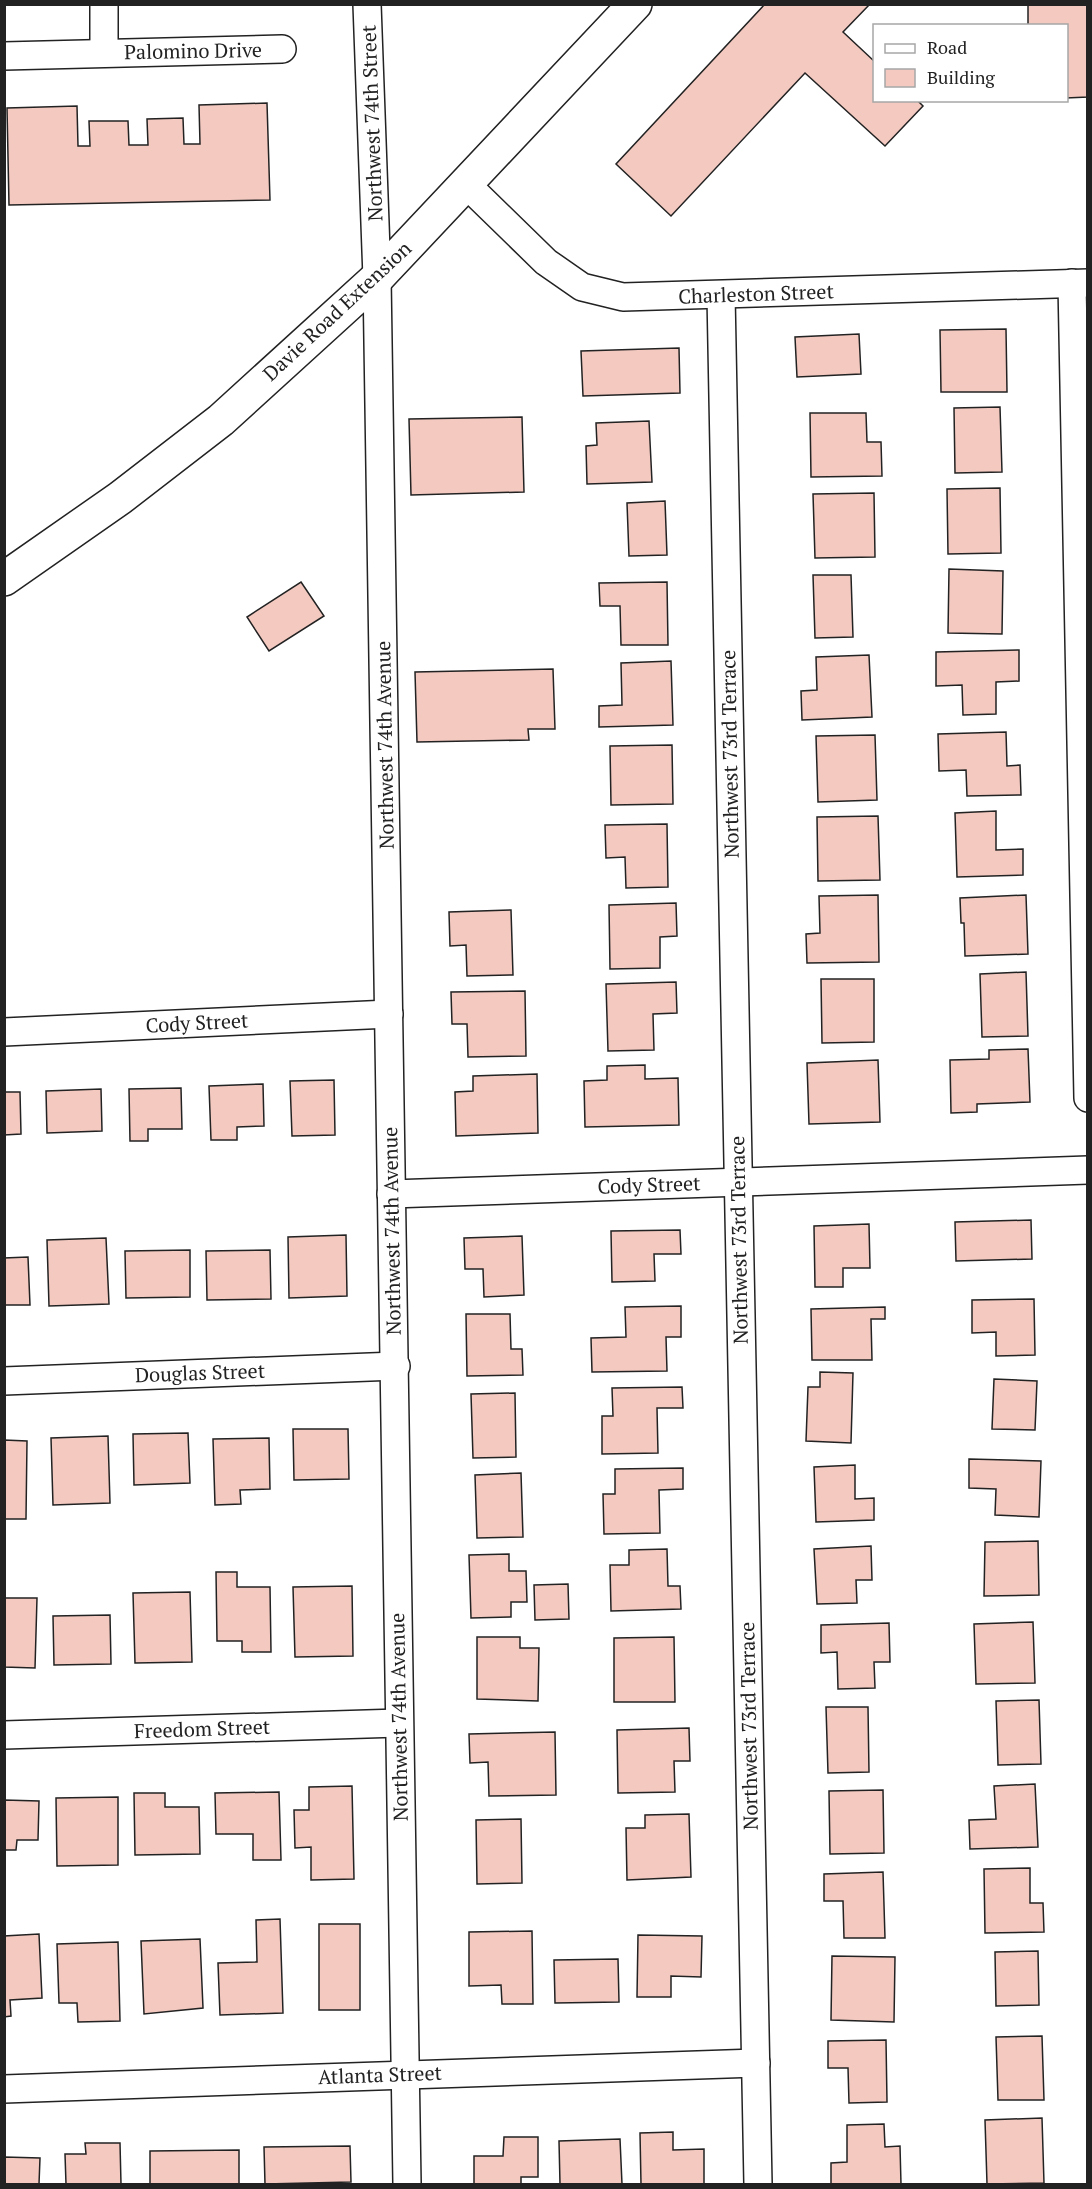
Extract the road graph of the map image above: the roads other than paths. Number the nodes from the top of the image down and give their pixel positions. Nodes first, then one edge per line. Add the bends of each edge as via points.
1 (104, 4) edge
2 (368, 4) edge
3 (634, 4) edge
4 (282, 49) dead end
5 (104, 53) junction
6 (4, 56) edge
7 (466, 184) junction
8 (378, 278) junction
9 (1080, 283) edge
10 (721, 295) junction
11 (4, 579) edge
12 (388, 1014) junction
13 (4, 1032) edge
14 (1088, 1098) edge
15 (1088, 1170) edge
16 (738, 1182) junction
17 (391, 1194) junction
18 (396, 1366) junction
19 (4, 1381) edge
20 (399, 1723) junction
21 (4, 1735) edge
22 (756, 2063) junction
23 (404, 2074) junction
24 (4, 2089) edge
25 (407, 2184) edge
26 (758, 2184) edge

1 - 5 street, Palomino Drive
2 - 8 street, Northwest 74th Street
3 - 7 main road, Davie Road Extension
4 - 5 street, Palomino Drive
5 - 6 street, Palomino Drive
7 - 8 main road, Davie Road Extension
7 - 10 street, Charleston Street via 546,262 582,287 623,297
8 - 11 main road, Davie Road Extension via 221,420 120,498
8 - 12 street, Northwest 74th Avenue
9 - 10 street, Charleston Street
9 - 14 street
10 - 16 street, Northwest 73rd Terrace
12 - 13 street, Cody Street
12 - 17 street, Northwest 74th Avenue
15 - 16 street, Cody Street
16 - 17 street, Cody Street
16 - 22 street, Northwest 73rd Terrace
17 - 18 street, Northwest 74th Avenue
18 - 19 street, Douglas Street
18 - 20 street, Northwest 74th Avenue
20 - 21 street, Freedom Street
20 - 23 street, Northwest 74th Avenue
22 - 23 street, Atlanta Street
22 - 26 street, Northwest 73rd Terrace
23 - 24 street, Atlanta Street
23 - 25 street, Northwest 74th Avenue

